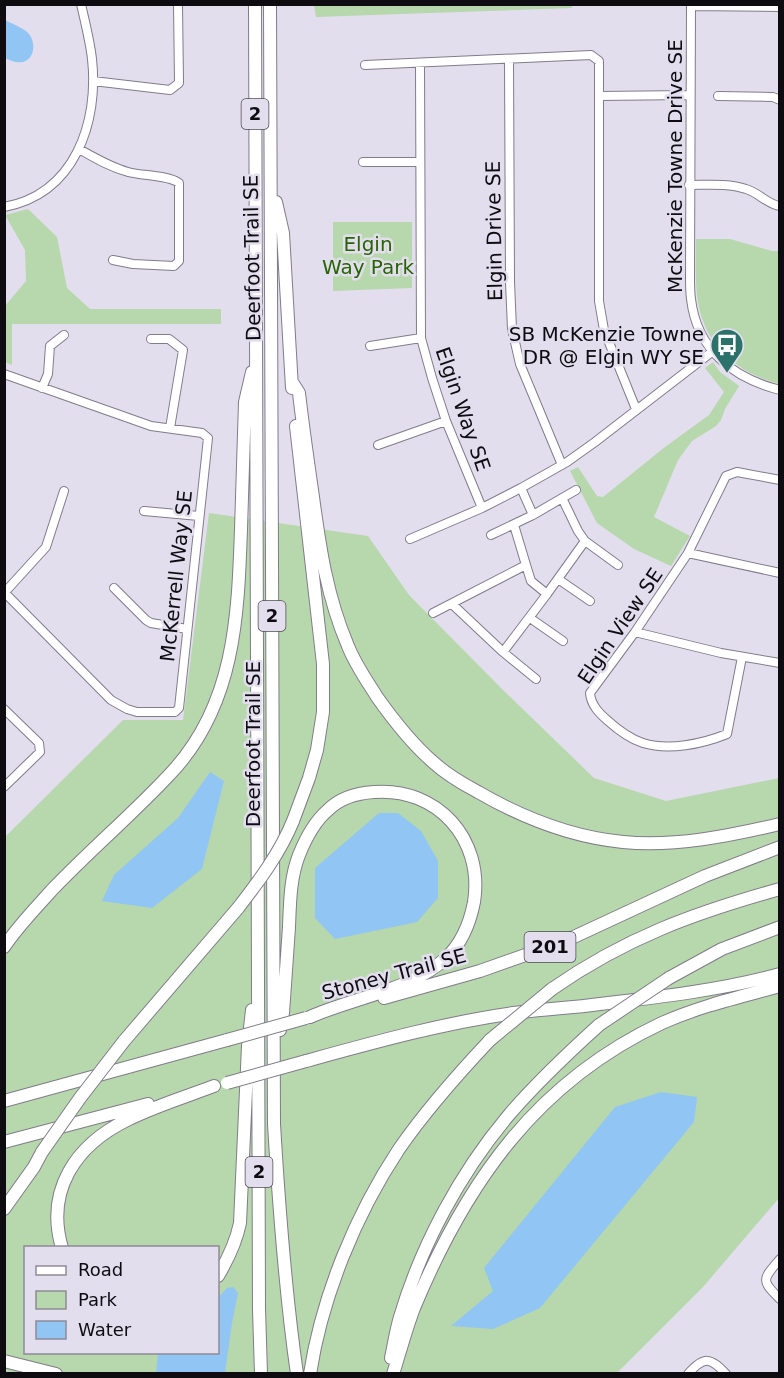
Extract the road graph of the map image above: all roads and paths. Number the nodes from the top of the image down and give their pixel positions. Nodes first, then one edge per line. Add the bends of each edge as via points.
1 (81, 4) edge
2 (178, 4) edge
3 (270, 4) edge
4 (691, 5) edge
5 (780, 7) edge
6 (253, 8) edge
7 (509, 59) junction
8 (420, 63) junction
9 (365, 65) dead end
10 (93, 81) junction
11 (690, 95) junction
12 (599, 96) junction
13 (718, 96) dead end
14 (780, 100) edge
15 (79, 149) junction
16 (363, 162) dead end
17 (420, 162) junction
18 (270, 177) junction
19 (689, 185) junction
20 (780, 206) edge
21 (4, 207) edge
22 (113, 260) dead end
23 (63, 335) dead end
24 (422, 338) junction
25 (151, 339) dead end
26 (370, 346) dead end
27 (712, 351) junction
28 (256, 358) junction
29 (5, 375) edge
30 (292, 382) junction
31 (42, 388) junction
32 (780, 390) edge
33 (636, 409) junction
34 (446, 421) junction
35 (170, 428) junction
36 (378, 446) dead end
37 (562, 465) junction
38 (780, 480) edge
39 (521, 488) junction
40 (576, 490) dead end
41 (64, 491) dead end
42 (562, 498) junction
43 (482, 508) junction
44 (144, 511) dead end
45 (532, 515) junction
46 (199, 516) junction
47 (514, 525) junction
48 (491, 535) dead end
49 (410, 539) dead end
50 (585, 541) junction
51 (688, 553) junction
52 (526, 565) junction
53 (618, 565) dead end
54 (780, 573) edge
55 (558, 579) junction
56 (114, 588) dead end
57 (5, 592) edge
58 (547, 594) junction
59 (590, 601) dead end
60 (452, 604) junction
61 (433, 613) dead end
62 (530, 618) junction
63 (187, 629) junction
64 (635, 632) junction
65 (563, 641) dead end
66 (503, 652) junction
67 (742, 657) junction
68 (780, 663) edge
69 (536, 679) dead end
70 (4, 709) edge
71 (4, 787) edge
72 (780, 824) edge
73 (780, 847) edge
74 (780, 889) edge
75 (780, 927) edge
76 (4, 946) edge
77 (258, 970) junction
78 (780, 974) edge
79 (780, 986) edge
80 (308, 1017) junction
81 (275, 1055) junction
82 (214, 1086) junction
83 (4, 1101) edge
84 (4, 1142) edge
85 (42, 1152) junction
86 (4, 1198) edge
87 (4, 1209) edge
88 (61, 1246) edge
89 (780, 1259) edge
90 (219, 1274) edge
91 (780, 1299) edge
92 (4, 1360) edge
93 (56, 1374) edge
94 (261, 1374) edge
95 (297, 1374) edge
96 (310, 1374) edge
97 (388, 1374) edge
98 (393, 1374) edge
99 (688, 1374) edge
100 (726, 1374) edge

1 - 10 street
2 - 10 street via 179,83 170,90
3 - 18 highway, Deerfoot Trail SE / 2
4 - 5 street
4 - 11 street, McKenzie Towne Drive SE
6 - 28 highway, Deerfoot Trail SE / 2
7 - 8 street
7 - 12 street via 591,55 599,61
7 - 37 street, Elgin Drive SE via 512,329 520,364
8 - 9 street
8 - 17 street, Elgin Way SE
10 - 15 street via 88,122
11 - 12 street
11 - 19 street, McKenzie Towne Drive SE
12 - 33 street via 599,301 604,330
13 - 14 street
15 - 21 street via 66,170 46,189
15 - 22 street via 118,169 173,178 179,183 179,261 174,266
16 - 17 street
17 - 24 street, Elgin Way SE
18 - 30 highway via 283,233
18 - 81 highway, Deerfoot Trail SE / 2
19 - 20 street via 745,188
19 - 27 street, McKenzie Towne Drive SE via 691,300 696,321
23 - 31 street via 50,346 48,374
24 - 26 street
24 - 34 street, Elgin Way SE
25 - 35 street via 169,339 183,350
27 - 32 street, McKenzie Towne Drive SE via 740,375
27 - 33 street
28 - 76 highway via 245,397 239,594 233,642 207,721 173,770 77,864
28 - 77 highway, Deerfoot Trail SE / 2
29 - 31 street, McKerrell Way SE
30 - 72 highway via 299,393 321,558 348,648 386,709 434,764 506,808 596,839 660,843 698,840
30 - 85 highway, bridge via 323,664 323,711 309,778 293,821 263,875 124,1041
31 - 35 street, McKerrell Way SE via 151,426
33 - 37 street
34 - 36 street
34 - 43 street, Elgin Way SE
35 - 46 street, McKerrell Way SE via 202,433 208,438
37 - 39 street
38 - 51 street, Elgin View SE via 737,472 726,477
39 - 43 street
39 - 45 street
40 - 42 street
41 - 57 street via 46,547
42 - 45 street
42 - 50 street
43 - 49 street
44 - 46 street
45 - 47 street
46 - 63 street, McKerrell Way SE
47 - 48 street
47 - 52 street
50 - 53 street
50 - 55 street
51 - 54 street
51 - 64 street, Elgin View SE
52 - 58 street via 531,581
52 - 60 street
55 - 58 street
55 - 59 street
56 - 63 street via 151,623
57 - 63 street, McKerrell Way SE via 111,700 137,712 175,712 179,708
58 - 62 street
60 - 61 street
60 - 66 street
62 - 65 street
62 - 66 street
64 - 67 street
64 - 67 street, Elgin View SE via 590,693 591,702 604,717 643,743 668,746 710,741 727,734
66 - 69 street
67 - 68 street
70 - 71 street via 39,743 40,752
73 - 80 highway, Stoney Trail SE / 201 via 529,954 445,982
74 - 96 highway, bridge via 714,908 622,946 552,989 490,1040 435,1102 382,1177 339,1265
75 - 97 highway, bridge via 722,949 669,978 599,1025 508,1117 477,1158 436,1226 400,1318
77 - 90 highway via 248,1046 240,1223
77 - 94 highway, Deerfoot Trail SE / 2
78 - 82 highway, bridge via 694,992 475,1020 393,1037
79 - 98 highway via 664,1022 597,1060 545,1102 492,1163 465,1204 414,1310
80 - 81 highway via 420,976 446,958 461,938 475,896 472,862 460,834 440,809 398,792 355,795 328,810 309,835 298,857 291,889 283,1013
80 - 83 highway, Stoney Trail SE / 201, bridge
81 - 95 highway, Deerfoot Trail SE / 2 via 279,1210
82 - 84 highway
82 - 88 highway via 126,1120 81,1155 60,1191 56,1213
85 - 86 highway
85 - 87 highway
89 - 91 street via 766,1281
92 - 93 highway
99 - 100 street via 697,1363 708,1360

